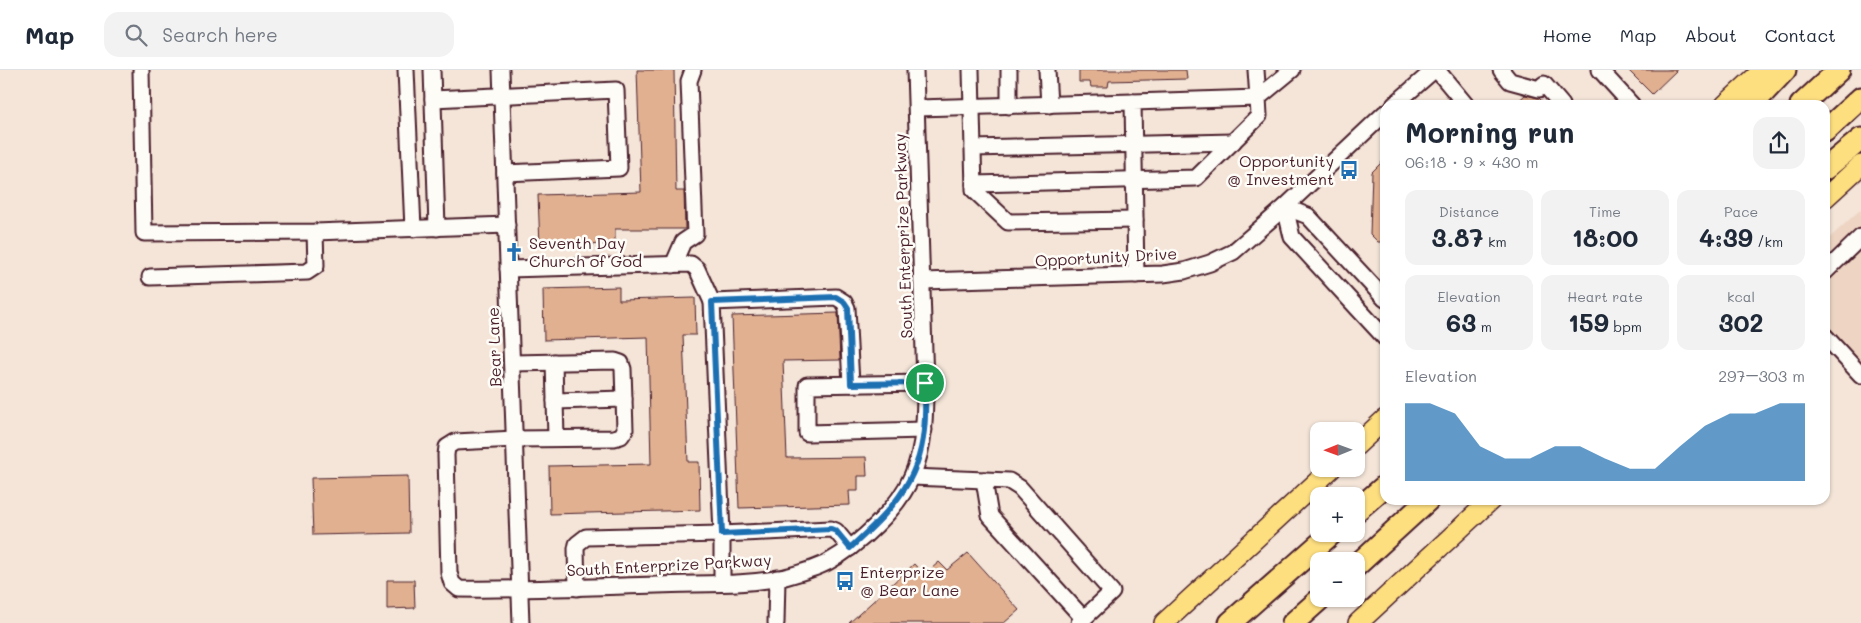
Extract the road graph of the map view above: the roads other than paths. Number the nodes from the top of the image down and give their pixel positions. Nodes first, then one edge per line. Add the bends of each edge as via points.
1 (141, 70) edge
2 (406, 70) edge
3 (432, 70) edge
4 (500, 70) edge
5 (693, 70) edge
6 (916, 70) edge
7 (971, 70) edge
8 (1009, 70) edge
9 (1047, 70) edge
10 (1256, 70) edge
11 (1292, 70) edge
12 (1436, 70) edge
13 (1501, 70) edge
14 (1600, 70) edge
15 (1763, 70) edge
16 (1784, 70) edge
17 (1839, 70) edge
18 (501, 94) junction
19 (1258, 98) junction
20 (1861, 98) edge
21 (433, 99) junction
22 (1400, 100) edge
23 (1462, 100) edge
24 (1558, 100) edge
25 (1627, 100) edge
26 (1730, 100) edge
27 (1757, 100) edge
28 (1806, 100) edge
29 (1133, 102) junction
30 (1048, 105) junction
31 (1010, 106) junction
32 (972, 107) junction
33 (917, 108) junction
34 (1380, 122) edge
35 (1830, 126) edge
36 (1861, 139) edge
37 (1233, 142) junction
38 (1134, 145) junction
39 (973, 148) junction
40 (1830, 164) edge
41 (1861, 165) edge
42 (504, 173) junction
43 (1135, 180) junction
44 (974, 184) junction
45 (1830, 193) edge
46 (1285, 207) junction
47 (1135, 220) junction
48 (507, 225) junction
49 (437, 228) junction
50 (413, 229) junction
51 (314, 232) junction
52 (1861, 237) edge
53 (673, 265) junction
54 (1830, 267) edge
55 (508, 269) junction
56 (1136, 275) junction
57 (150, 277) dead end
58 (922, 281) junction
59 (1380, 291) edge
60 (712, 302) junction
61 (1380, 333) edge
62 (1830, 341) edge
63 (554, 362) junction
64 (512, 364) junction
65 (1861, 375) edge
66 (925, 383) junction
67 (851, 384) junction
68 (624, 399) junction
69 (555, 401) junction
70 (1380, 424) edge
71 (924, 430) junction
72 (556, 438) junction
73 (1365, 438) edge
74 (515, 439) junction
75 (912, 477) junction
76 (1322, 478) edge
77 (984, 480) junction
78 (1380, 490) edge
79 (1365, 503) edge
80 (1486, 505) edge
81 (1421, 507) edge
82 (722, 534) junction
83 (1322, 542) edge
84 (850, 548) junction
85 (1365, 558) edge
86 (1365, 566) edge
87 (777, 578) junction
88 (722, 583) junction
89 (520, 588) junction
90 (577, 588) junction
91 (1311, 607) edge
92 (1326, 607) edge
93 (1233, 619) edge
94 (1081, 621) edge
95 (521, 623) edge
96 (776, 623) edge
97 (1164, 623) edge
98 (1293, 623) edge
99 (1311, 623) edge
100 (1358, 623) edge

1 - 51 street via 144,233
2 - 50 street
3 - 21 street
4 - 18 street, Bear Lane
5 - 53 street via 689,82 695,234 682,242
6 - 33 street, South Enterprize Parkway
7 - 32 street
8 - 31 street
9 - 30 street
10 - 19 street
11 - 19 street
12 - 22 street
12 - 23 street
13 - 24 street via 1510,81 1539,89 1544,84
14 - 25 street
15 - 26 main road
16 - 27 highway
17 - 28 highway
18 - 21 street
18 - 42 street, Bear Lane
18 - 42 street via 616,90 619,168
19 - 29 street
19 - 37 street via 1259,116
20 - 35 highway
21 - 49 street
29 - 30 street
29 - 38 street
30 - 31 street
31 - 32 street
32 - 33 street
32 - 39 street
33 - 58 street, South Enterprize Parkway
34 - 46 street, Opportunity Drive
36 - 40 highway
37 - 38 street
37 - 43 street via 1196,178
38 - 39 street
38 - 43 street
39 - 44 street
41 - 45 main road
42 - 48 street, Bear Lane
43 - 44 street
43 - 47 street
44 - 47 street via 974,190 1008,222
46 - 56 street, Opportunity Drive via 1233,252 1210,263 1170,273
46 - 59 street via 1308,216
46 - 61 street via 1292,237
47 - 56 street
48 - 49 street
48 - 55 street, Bear Lane
49 - 50 street
50 - 51 street
51 - 57 street via 316,266 307,272
52 - 54 street
53 - 55 street
53 - 60 street via 691,264 698,269
55 - 64 street, Bear Lane
56 - 58 street, Opportunity Drive
58 - 66 street, South Enterprize Parkway
60 - 67 street via 836,297 848,308
60 - 82 street
62 - 65 street
63 - 64 street
63 - 68 street via 621,362
63 - 69 street
64 - 74 street, Bear Lane
66 - 67 street
66 - 71 street, South Enterprize Parkway
67 - 71 street via 807,386 808,433
68 - 69 street
68 - 72 street via 625,430 621,436
69 - 72 street
70 - 73 main road
71 - 75 street, South Enterprize Parkway
72 - 74 street
74 - 89 street, Bear Lane
74 - 89 street, South Enterprize Parkway via 455,442 447,447 449,573 452,583 459,589
75 - 77 street
75 - 84 street, South Enterprize Parkway via 886,514
76 - 97 main road
77 - 94 street via 990,516
77 - 94 street via 1009,481 1020,488 1112,592
78 - 79 highway
80 - 100 main road
81 - 85 highway
81 - 86 highway
82 - 84 street via 831,529
82 - 88 street
82 - 90 street via 586,537 577,544
83 - 93 highway
84 - 87 street, South Enterprize Parkway via 820,566
87 - 88 street, South Enterprize Parkway
87 - 96 street
88 - 90 street, South Enterprize Parkway
89 - 90 street, South Enterprize Parkway
89 - 95 street, Bear Lane
91 - 98 highway
92 - 99 highway

